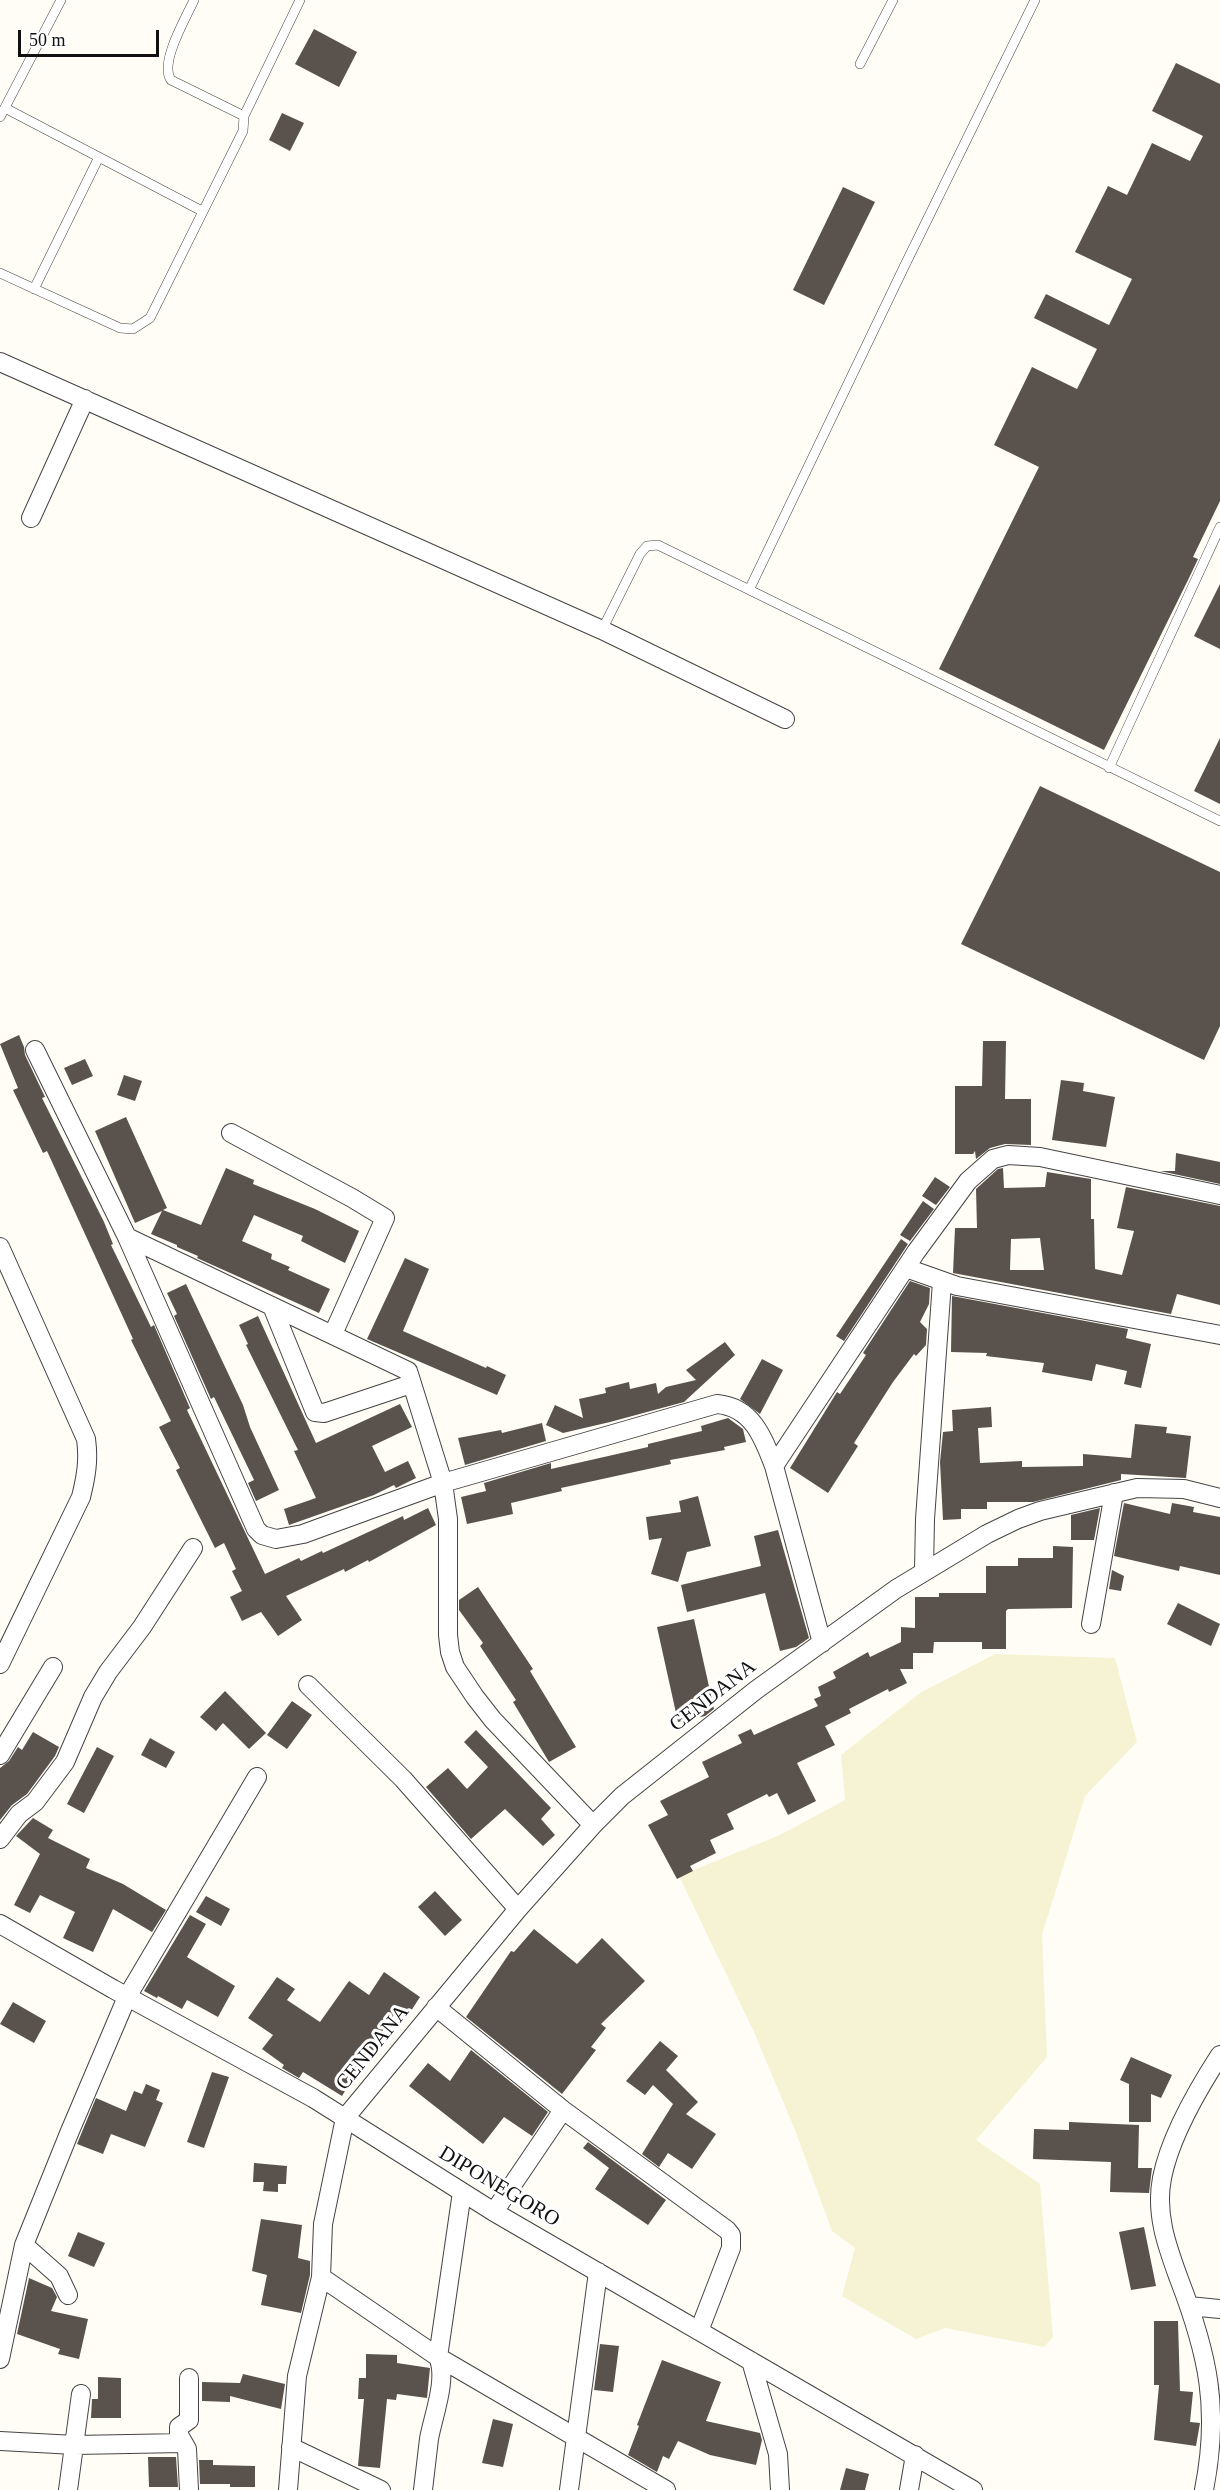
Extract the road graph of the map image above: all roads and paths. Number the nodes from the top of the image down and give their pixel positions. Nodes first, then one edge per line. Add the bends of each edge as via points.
1 (61, 0) edge
2 (194, 0) edge
3 (300, 0) edge
4 (893, 0) edge
5 (1035, 0) edge
6 (860, 64) dead end
7 (2, 113) edge
8 (244, 116) junction
9 (98, 159) junction
10 (202, 211) junction
11 (0, 273) edge
12 (34, 289) junction
13 (0, 362) edge
14 (85, 399) junction
15 (31, 518) dead end
16 (1220, 527) edge
17 (750, 588) junction
18 (602, 630) junction
19 (785, 720) dead end
20 (1109, 768) junction
21 (1220, 821) edge
22 (35, 1050) dead end
23 (231, 1133) dead end
24 (1220, 1195) edge
25 (127, 1237) junction
26 (0, 1247) edge
27 (906, 1268) junction
28 (942, 1282) junction
29 (272, 1306) junction
30 (333, 1334) junction
31 (1220, 1335) edge
32 (411, 1384) junction
33 (774, 1466) junction
34 (443, 1483) junction
35 (1114, 1492) junction
36 (1220, 1498) edge
37 (193, 1548) dead end
38 (924, 1570) junction
39 (1091, 1624) dead end
40 (822, 1643) junction
41 (0, 1664) edge
42 (53, 1667) dead end
43 (308, 1685) dead end
44 (0, 1755) edge
45 (257, 1777) dead end
46 (593, 1825) junction
47 (0, 1839) edge
48 (518, 1909) junction
49 (0, 1924) edge
50 (127, 1997) junction
51 (436, 2007) junction
52 (1220, 2055) edge
53 (563, 2109) junction
54 (345, 2118) junction
55 (462, 2192) junction
56 (494, 2212) junction
57 (24, 2245) junction
58 (598, 2272) junction
59 (321, 2277) junction
60 (68, 2295) dead end
61 (1190, 2306) junction
62 (1220, 2309) edge
63 (699, 2331) junction
64 (1, 2349) edge
65 (438, 2357) junction
66 (751, 2361) junction
67 (189, 2378) dead end
68 (81, 2394) dead end
69 (1218, 2431) edge
70 (576, 2436) junction
71 (0, 2441) edge
72 (183, 2443) junction
73 (75, 2445) junction
74 (291, 2447) junction
75 (915, 2455) junction
76 (68, 2490) edge
77 (189, 2490) edge
78 (285, 2490) edge
79 (381, 2490) edge
80 (423, 2490) edge
81 (568, 2490) edge
82 (666, 2490) edge
83 (780, 2490) edge
84 (909, 2490) edge
85 (973, 2490) edge
86 (1204, 2490) edge

1 - 7 lane
2 - 8 lane via 170,56 168,76
3 - 8 lane
4 - 6 lane
5 - 17 lane
7 - 9 lane
8 - 10 lane via 242,136
9 - 10 lane
9 - 12 lane
10 - 12 lane via 150,318 140,327 120,328
11 - 12 lane
13 - 14 street
14 - 15 street
14 - 18 street
16 - 20 lane
17 - 18 lane via 653,544 640,554
17 - 20 lane
18 - 19 street
20 - 21 lane
22 - 25 street
23 - 30 street via 385,1218
24 - 27 street via 1040,1157 1000,1156 968,1181
25 - 29 street
25 - 34 street via 256,1530 262,1535 276,1539 303,1534
26 - 41 street via 86,1439 88,1454 81,1497
27 - 28 street
27 - 33 street
28 - 31 street
28 - 38 street
29 - 30 street
29 - 32 street via 315,1412 324,1413
30 - 32 street via 406,1369
32 - 34 street
33 - 34 street via 750,1418 728,1405 717,1404
33 - 40 street
34 - 46 street via 448,1519 448,1635 455,1667 492,1720
35 - 36 street, CENDANA via 1160,1487
35 - 38 street, CENDANA via 1018,1519
35 - 39 street
37 - 47 street via 108,1671 65,1762
38 - 40 street, CENDANA
40 - 46 street, CENDANA via 693,1739 622,1796
42 - 44 street
43 - 48 street via 403,1779
45 - 50 street
46 - 48 street, CENDANA
48 - 51 street, CENDANA
49 - 50 street, DIPONEGORO
50 - 54 street, DIPONEGORO
50 - 57 street
51 - 53 street
51 - 54 street, CENDANA
52 - 61 street via 1194,2099 1162,2178 1161,2226
53 - 56 street
53 - 63 street via 728,2230 731,2248
54 - 55 street, DIPONEGORO
54 - 59 street via 323,2224
55 - 56 street, DIPONEGORO
55 - 65 street
56 - 58 street, DIPONEGORO
57 - 60 street via 59,2276
57 - 64 street
58 - 63 street, DIPONEGORO
58 - 70 street
59 - 65 street
59 - 74 street via 297,2376
61 - 62 street
61 - 69 street via 1213,2373
63 - 66 street, DIPONEGORO
65 - 70 street
65 - 80 street via 441,2376
66 - 75 street, DIPONEGORO
66 - 83 street via 778,2454
67 - 72 street via 189,2420 179,2427
68 - 73 street
69 - 86 street
70 - 81 street
70 - 82 street
71 - 73 street
72 - 73 street
72 - 77 street via 187,2449
73 - 76 street
74 - 78 street
74 - 79 street
75 - 84 street
75 - 85 street, DIPONEGORO

